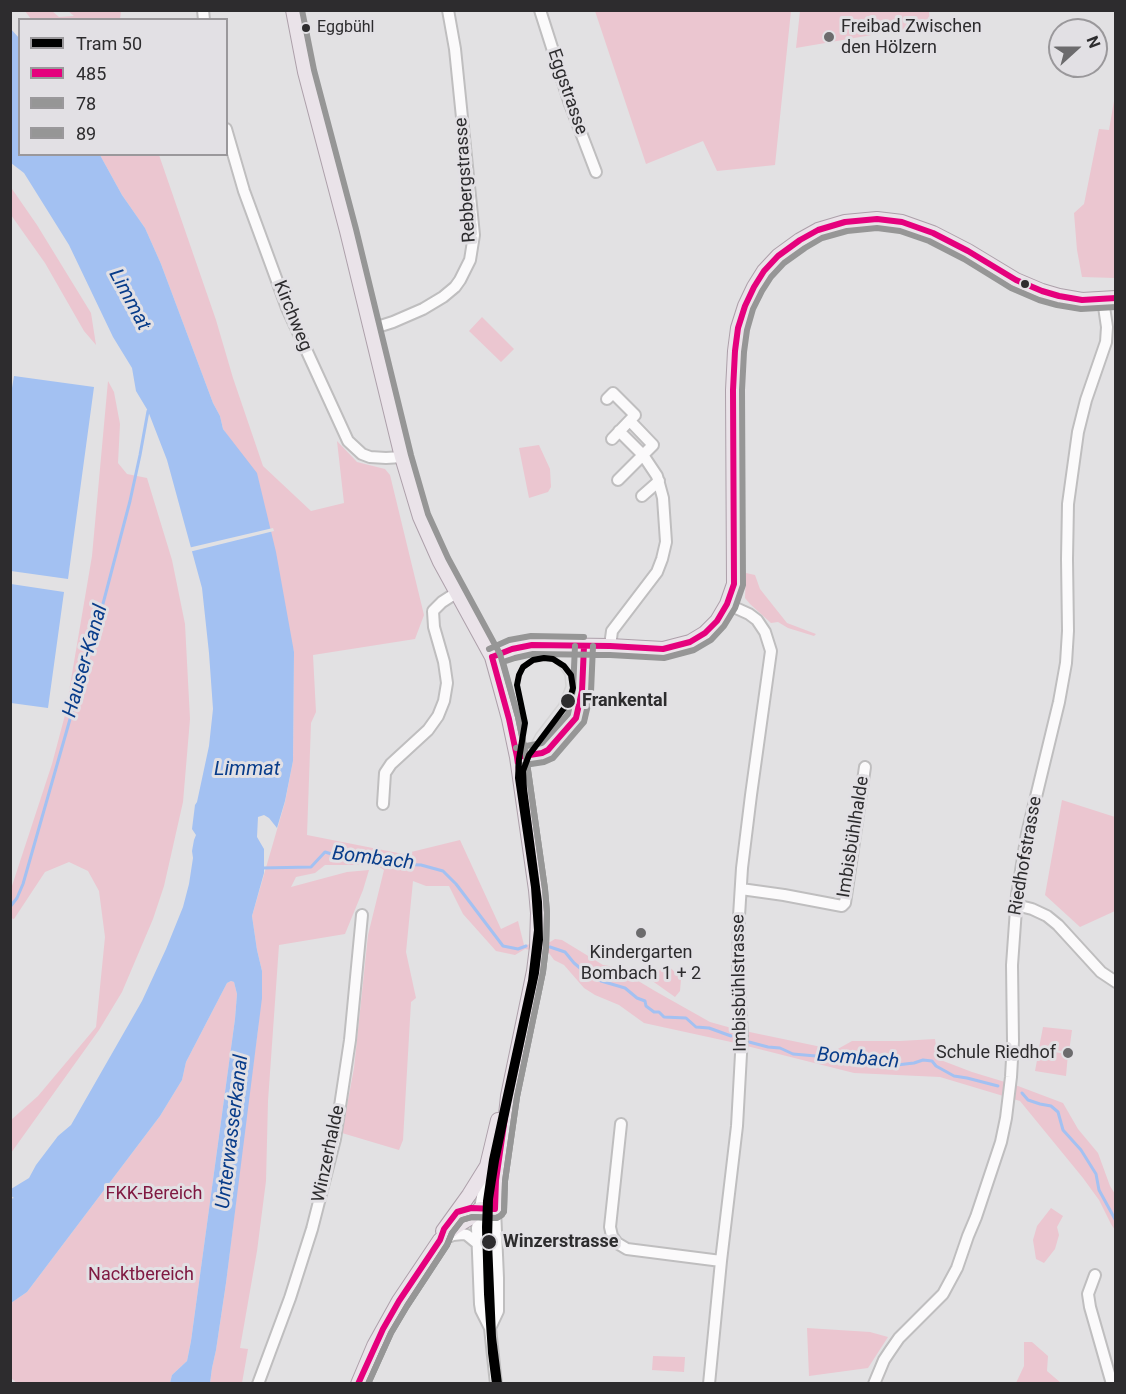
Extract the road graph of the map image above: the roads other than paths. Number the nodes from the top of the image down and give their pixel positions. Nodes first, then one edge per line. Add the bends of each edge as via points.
1 (293, 10) edge
2 (448, 10) edge
3 (540, 10) edge
4 (228, 136) edge
5 (596, 172) dead end
6 (1109, 299) edge
7 (372, 333) junction
8 (607, 399) dead end
9 (630, 421) junction
10 (644, 455) junction
11 (402, 457) junction
12 (618, 480) dead end
13 (659, 481) junction
14 (642, 496) dead end
15 (456, 593) junction
16 (727, 604) junction
17 (610, 646) junction
18 (492, 657) junction
19 (865, 767) dead end
20 (383, 804) dead end
21 (741, 890) junction
22 (1016, 905) junction
23 (362, 915) dead end
24 (1116, 982) edge
25 (508, 1096) junction
26 (621, 1124) dead end
27 (487, 1166) junction
28 (480, 1209) junction
29 (495, 1209) junction
30 (457, 1212) junction
31 (440, 1240) junction
32 (478, 1244) junction
33 (722, 1261) junction
34 (1095, 1275) dead end
35 (490, 1328) junction
36 (258, 1383) edge
37 (358, 1383) edge
38 (496, 1383) edge
39 (709, 1383) edge
40 (874, 1383) edge
41 (1112, 1383) edge

1 - 7 main road via 305,72
2 - 7 street, Rebbergstrasse via 474,235 470,260 455,287 443,297
3 - 5 street, Eggstrasse
4 - 11 street, Kirchweg via 287,308 348,441 370,457
6 - 16 main road via 1082,300 1042,291 933,233 902,222 856,220 809,234 786,249 754,287 736,340 734,584
6 - 22 street, Riedhofstrasse via 1106,342 1078,432 1068,504 1066,663 1027,834
7 - 11 main road
8 - 9 street via 613,393 635,415
9 - 10 street via 653,445
9 - 10 street via 616,435
10 - 12 street
10 - 13 street
11 - 15 main road via 429,540
13 - 14 street
13 - 17 street via 666,527 662,559 657,572 612,631
15 - 18 main road
15 - 20 street via 433,611 447,683 444,701 428,730 390,764 385,773
16 - 17 main road via 717,621 690,642 663,649
16 - 21 street, Imbisbühlstrasse via 757,620 771,651
17 - 18 main road via 532,645
18 - 25 main road via 517,757 538,913 534,971
19 - 21 street, Imbisbühlhalde via 842,906
21 - 33 street, Imbisbühlstrasse via 738,957 742,1036
22 - 24 street via 1047,916 1101,972
22 - 40 street, Riedhofstrasse via 1011,1077 1001,1142 957,1268 943,1294 899,1338
23 - 36 street, Winzerhalde via 350,1040 335,1139 312,1229
25 - 27 main road
25 - 29 main road
26 - 33 street via 610,1227 617,1243 636,1251
27 - 28 street
27 - 30 main road
28 - 29 main road
28 - 30 street
28 - 31 main road
28 - 32 street
29 - 35 street via 498,1311
30 - 31 main road
31 - 32 street via 463,1234
31 - 37 main road via 399,1301
32 - 35 street via 481,1310
33 - 39 street, Imbisbühlstrasse
34 - 41 street via 1088,1294
35 - 38 street

